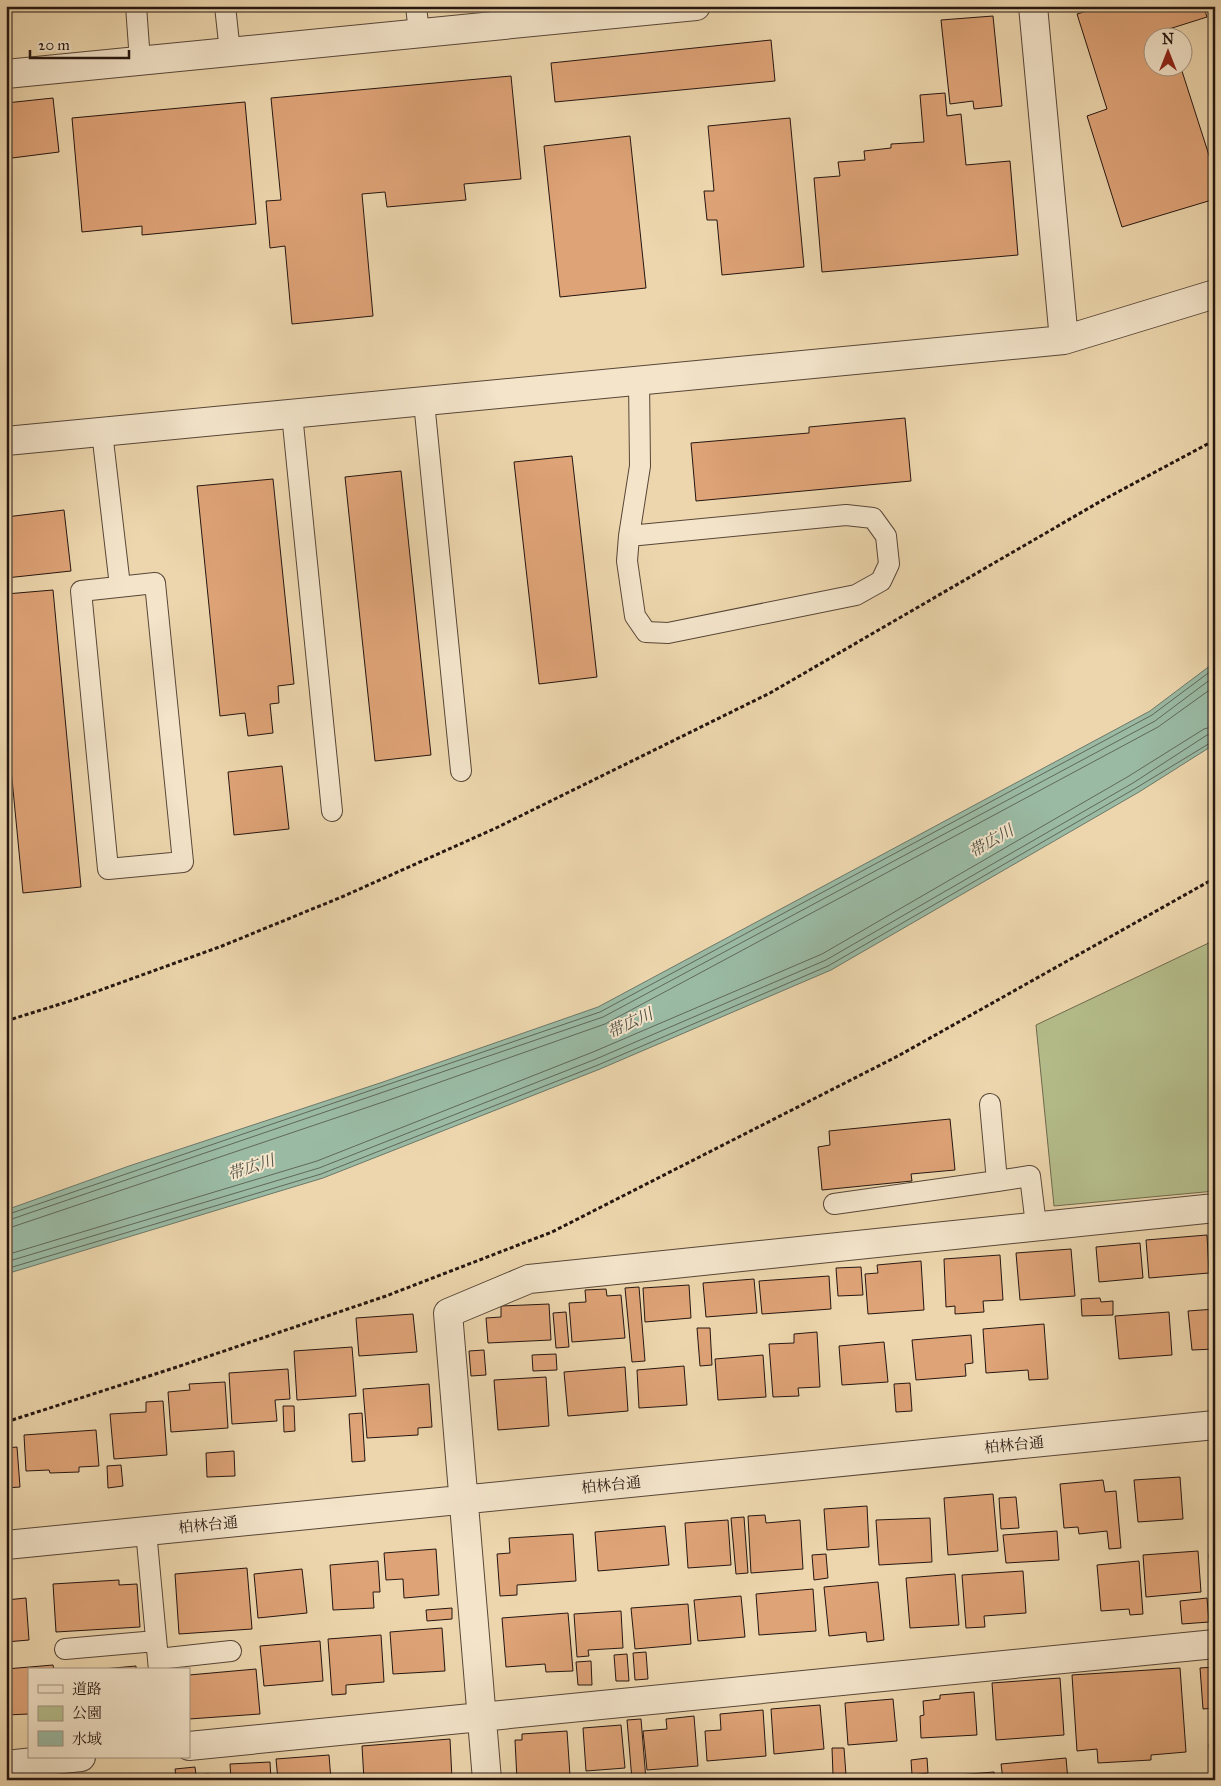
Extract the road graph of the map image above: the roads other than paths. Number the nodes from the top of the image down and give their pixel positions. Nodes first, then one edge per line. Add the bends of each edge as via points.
1 (136, 6) edge
2 (225, 6) edge
3 (696, 6) edge
4 (1033, 6) edge
5 (417, 19) edge
6 (230, 52) junction
7 (140, 61) junction
8 (6, 74) edge
9 (1215, 294) edge
10 (1064, 340) junction
11 (639, 379) junction
12 (424, 402) junction
13 (292, 414) junction
14 (102, 432) junction
15 (6, 441) edge
16 (628, 536) junction
17 (120, 586) junction
18 (461, 771) dead end
19 (332, 811) dead end
20 (990, 1104) dead end
21 (997, 1181) junction
22 (834, 1204) dead end
23 (1215, 1208) edge
24 (1036, 1225) junction
25 (1215, 1425) edge
26 (462, 1500) junction
27 (146, 1531) junction
28 (6, 1545) edge
29 (1215, 1644) edge
30 (65, 1649) dead end
31 (231, 1651) dead end
32 (158, 1656) edge
33 (481, 1717) junction
34 (190, 1746) edge
35 (72, 1758) edge
36 (6, 1765) edge
37 (487, 1780) edge

1 - 7 lane
2 - 6 lane
3 - 5 street
4 - 10 street
5 - 6 street
6 - 7 street
7 - 8 street
9 - 10 street
10 - 11 street
11 - 12 street
11 - 16 lane via 640,466
12 - 13 street
12 - 18 lane
13 - 14 street
13 - 19 lane
14 - 15 street
14 - 17 lane
16 - 16 lane via 627,561 634,616 646,632 668,633 856,595 881,581 889,564 886,536 873,518 846,515
17 - 17 lane via 81,591 108,869 183,862 155,583
20 - 21 lane
21 - 22 lane
21 - 24 lane via 1030,1176
23 - 24 street
24 - 26 street via 529,1280 448,1313
25 - 26 street, 柏林台通
26 - 27 street, 柏林台通
26 - 33 street
27 - 28 street, 柏林台通
27 - 32 lane
29 - 33 street
30 - 32 lane
31 - 32 lane
33 - 34 street
33 - 37 street
35 - 36 street

